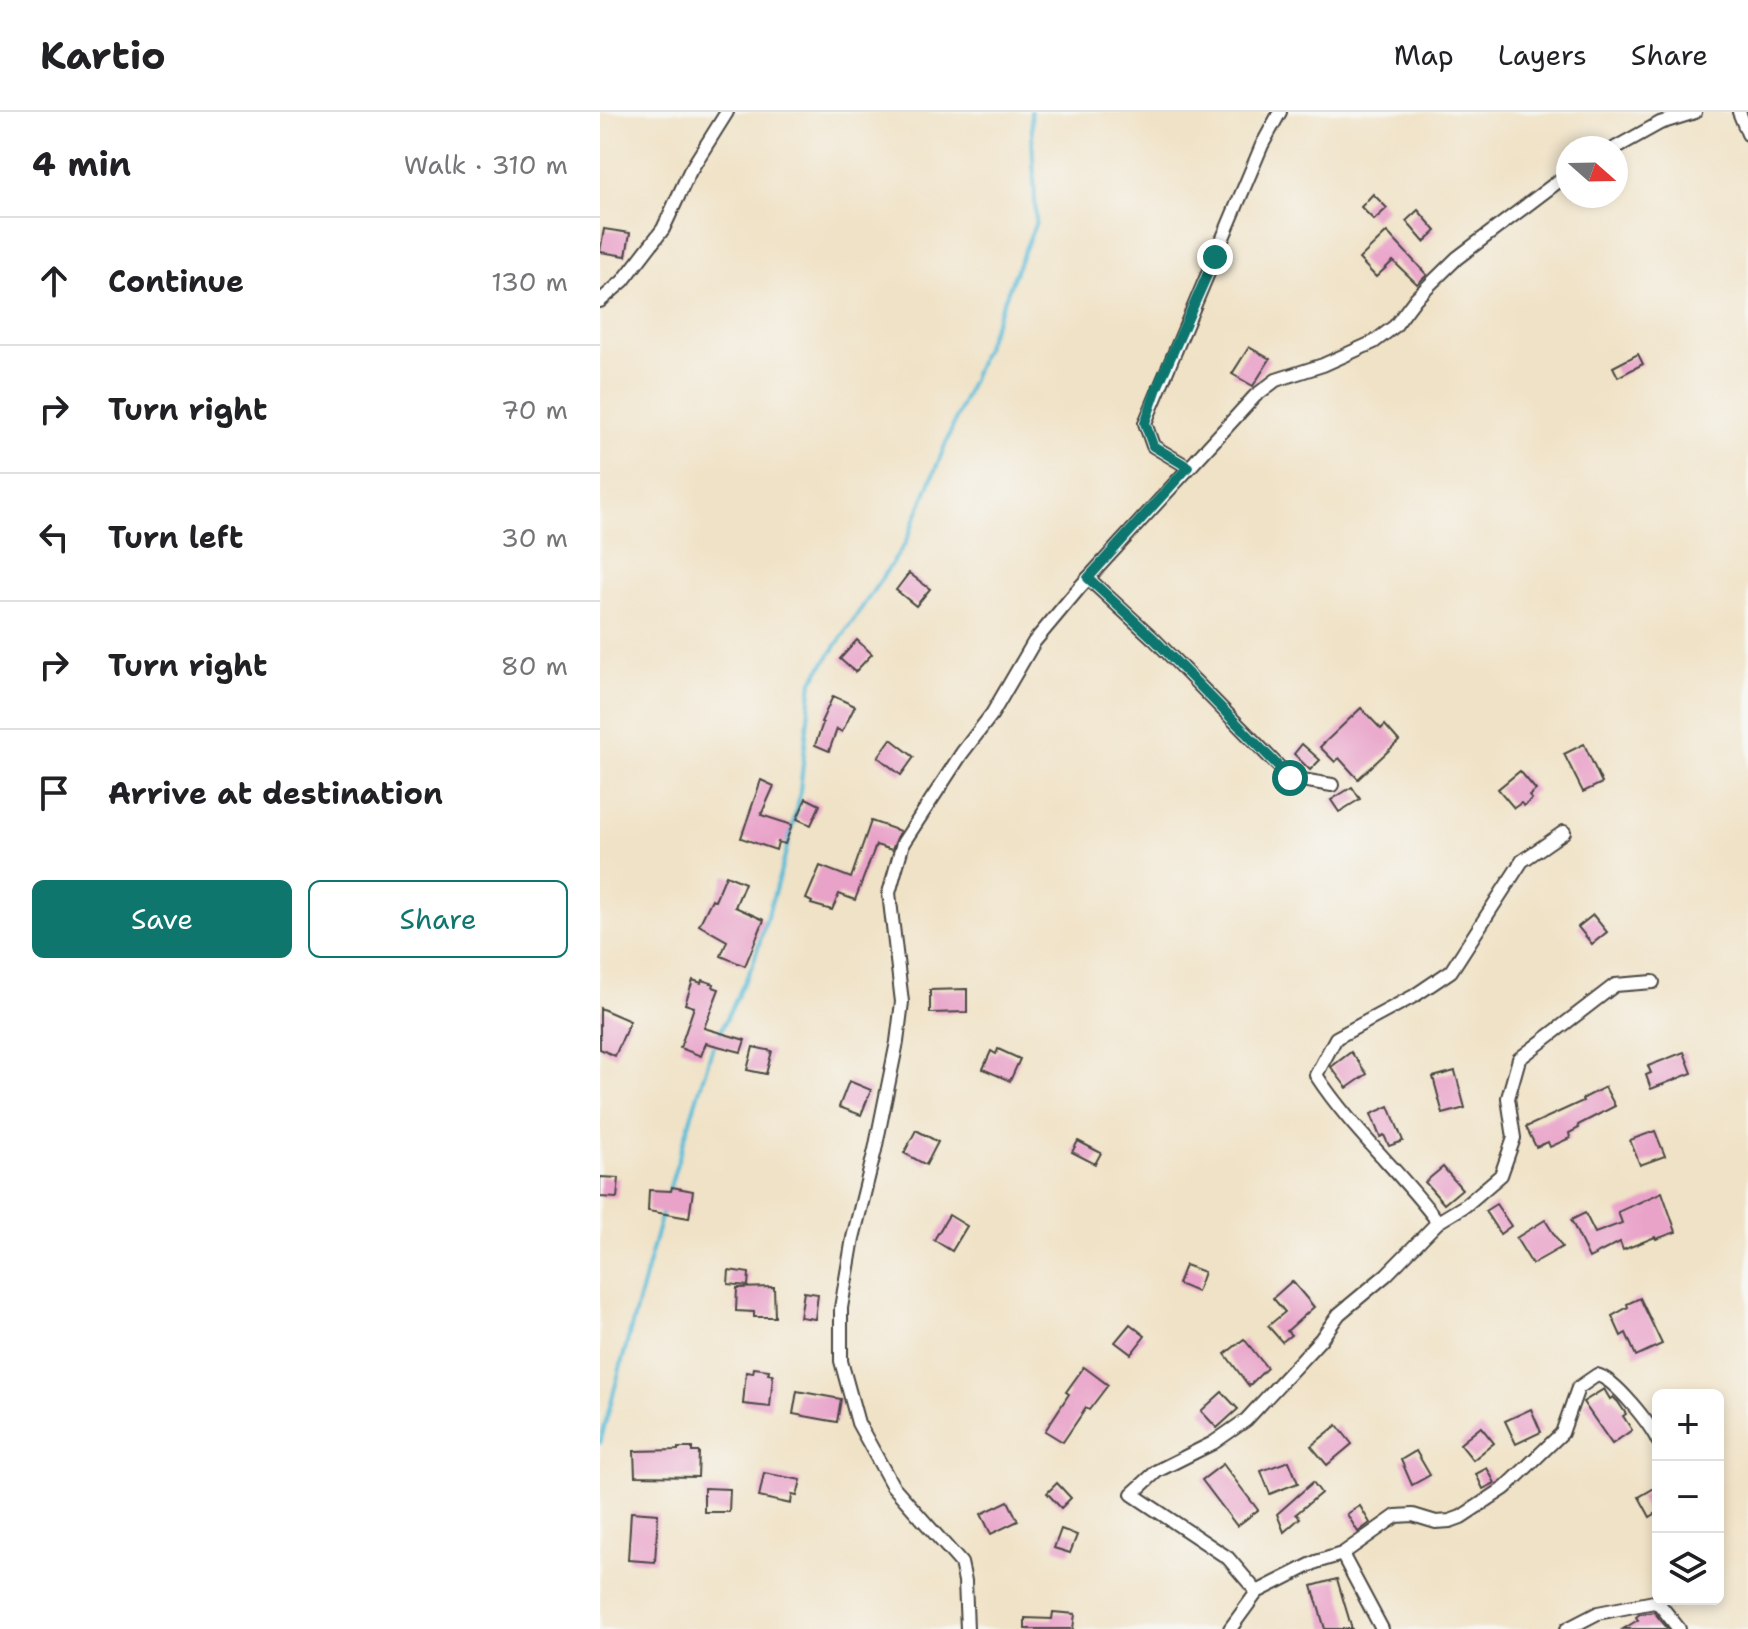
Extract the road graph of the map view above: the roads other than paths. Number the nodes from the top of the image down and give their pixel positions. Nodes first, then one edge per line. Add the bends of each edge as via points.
1 (727, 112) edge
2 (1280, 112) edge
3 (1695, 112) edge
4 (1739, 112) edge
5 (1748, 134) edge
6 (1628, 141) edge
7 (1556, 183) edge
8 (600, 301) edge
9 (1188, 467) junction
10 (1088, 578) junction
11 (1332, 785) dead end
12 (1564, 832) dead end
13 (1653, 982) dead end
14 (1438, 1222) junction
15 (1652, 1428) edge
16 (1342, 1554) junction
17 (1257, 1592) junction
18 (967, 1629) edge
19 (1230, 1629) edge
20 (1382, 1629) edge
21 (1567, 1629) edge
22 (1679, 1629) edge

1 - 8 street via 690,171 663,229 623,281
2 - 9 street via 1145,423 1153,446
3 - 6 street
4 - 5 street
7 - 9 street via 1457,258 1374,342 1276,380 1255,396
9 - 10 street
10 - 11 street via 1290,778
10 - 18 street via 1034,642 992,714 903,843 889,893 902,1002 897,1042 841,1308 841,1361 858,1423 892,1485 961,1563
12 - 14 street via 1522,861 1451,971 1336,1038 1316,1075 1335,1105
13 - 14 street via 1615,985 1519,1059 1508,1098 1514,1138 1501,1175
14 - 17 street via 1339,1314 1246,1420 1157,1471 1132,1494 1228,1558
15 - 16 street via 1607,1377 1597,1375 1578,1388 1562,1433 1505,1488 1450,1521 1396,1516
16 - 17 street
16 - 20 street
17 - 19 street
21 - 22 street via 1598,1613 1654,1602

